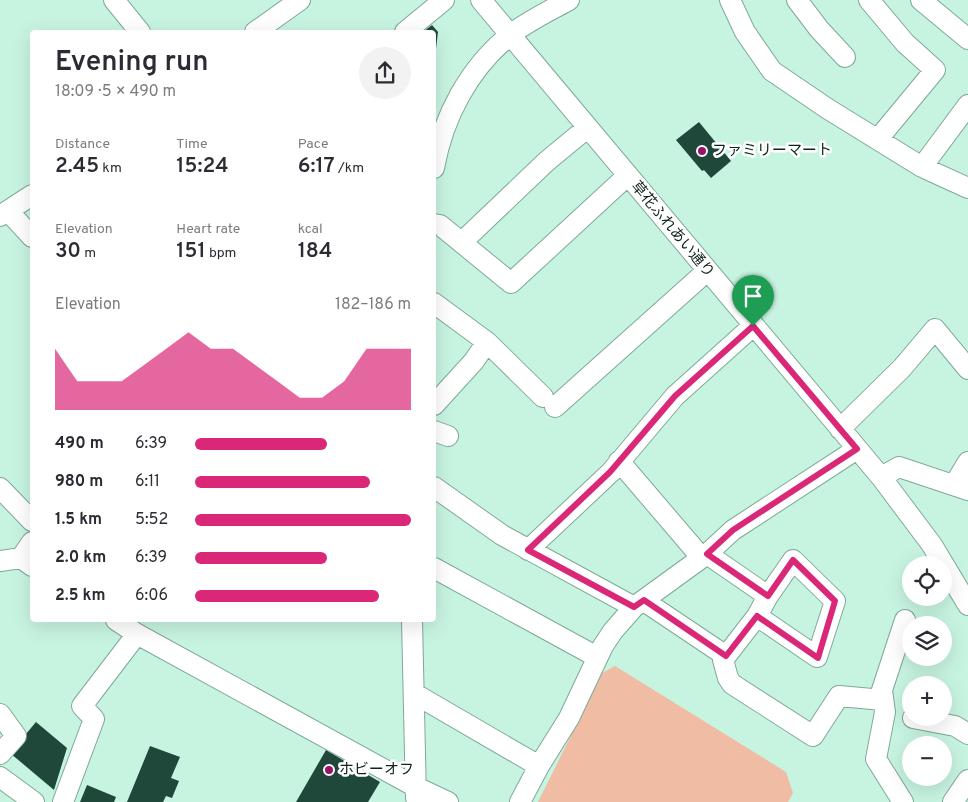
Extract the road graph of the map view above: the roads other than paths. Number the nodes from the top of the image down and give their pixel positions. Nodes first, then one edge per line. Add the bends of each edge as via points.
1 (114, 0) edge
2 (300, 0) edge
3 (444, 0) edge
4 (481, 0) edge
5 (569, 0) edge
6 (730, 0) edge
7 (798, 0) edge
8 (869, 0) edge
9 (921, 0) edge
10 (138, 30) edge
11 (259, 30) edge
12 (407, 30) edge
13 (510, 36) junction
14 (968, 39) edge
15 (845, 57) dead end
16 (968, 105) edge
17 (587, 128) junction
18 (878, 139) junction
19 (436, 155) edge
20 (922, 167) junction
21 (627, 176) junction
22 (968, 188) edge
23 (30, 196) edge
24 (4, 214) edge
25 (436, 224) edge
26 (30, 235) edge
27 (462, 242) junction
28 (707, 272) junction
29 (436, 304) edge
30 (753, 326) junction
31 (487, 342) junction
32 (968, 369) edge
33 (436, 403) edge
34 (840, 429) junction
35 (857, 449) junction
36 (618, 461) junction
37 (968, 462) edge
38 (881, 477) junction
39 (961, 487) edge
40 (0, 488) edge
41 (436, 488) edge
42 (30, 519) edge
43 (528, 550) junction
44 (704, 556) junction
45 (0, 561) edge
46 (27, 562) edge
47 (436, 569) edge
48 (768, 596) junction
49 (639, 604) junction
50 (968, 605) edge
51 (757, 616) junction
52 (119, 622) edge
53 (412, 622) edge
54 (902, 629) edge
55 (137, 634) junction
56 (726, 656) junction
57 (597, 657) junction
58 (415, 694) junction
59 (884, 706) junction
60 (902, 713) edge
61 (0, 714) edge
62 (952, 725) edge
63 (968, 734) edge
64 (0, 754) edge
65 (539, 766) junction
66 (0, 777) edge
67 (968, 780) edge
68 (416, 795) edge
69 (34, 802) edge
70 (63, 802) edge
71 (448, 802) edge
72 (520, 802) edge
73 (903, 802) edge
74 (953, 802) edge

1 - 10 street
2 - 11 street
3 - 12 street
4 - 13 street, 草花ふれあい通り
5 - 13 street
6 - 18 street via 745,32 772,71
7 - 15 street
8 - 18 street via 905,43 935,70
9 - 14 street
13 - 17 street, 草花ふれあい通り
13 - 19 street via 468,81 452,109
16 - 20 street
17 - 21 street, 草花ふれあい通り
17 - 27 street via 547,161
18 - 20 street
20 - 22 street
21 - 27 street via 511,283
21 - 28 street, 草花ふれあい通り
23 - 24 street
24 - 26 street
25 - 27 street
28 - 30 street, 草花ふれあい通り
28 - 31 street via 549,402
29 - 31 street
30 - 34 street, 草花ふれあい通り
30 - 36 street via 675,396
31 - 33 street
32 - 34 street via 935,329 902,368
34 - 35 street, 草花ふれあい通り
35 - 38 street, 草花ふれあい通り
35 - 44 street via 733,530
36 - 43 street
36 - 44 street
37 - 39 street
38 - 39 street via 899,467
38 - 50 street, 草花ふれあい通り via 932,545
40 - 42 street
41 - 43 street
43 - 49 street
44 - 48 street
44 - 49 street
45 - 46 street
47 - 57 street
48 - 51 street
48 - 51 street via 793,560 835,601 818,658
49 - 56 street
49 - 57 street via 612,631
51 - 56 street
52 - 55 street
53 - 58 street
54 - 59 street via 882,690
55 - 68 street
55 - 70 street via 82,706 94,719
56 - 59 street via 723,660 732,684 813,736 839,696
57 - 65 street via 569,718
58 - 65 street
58 - 68 street
59 - 60 street
59 - 73 street via 876,759
61 - 64 street via 16,736
62 - 63 street
65 - 72 street
66 - 69 street
67 - 74 street
68 - 71 street

